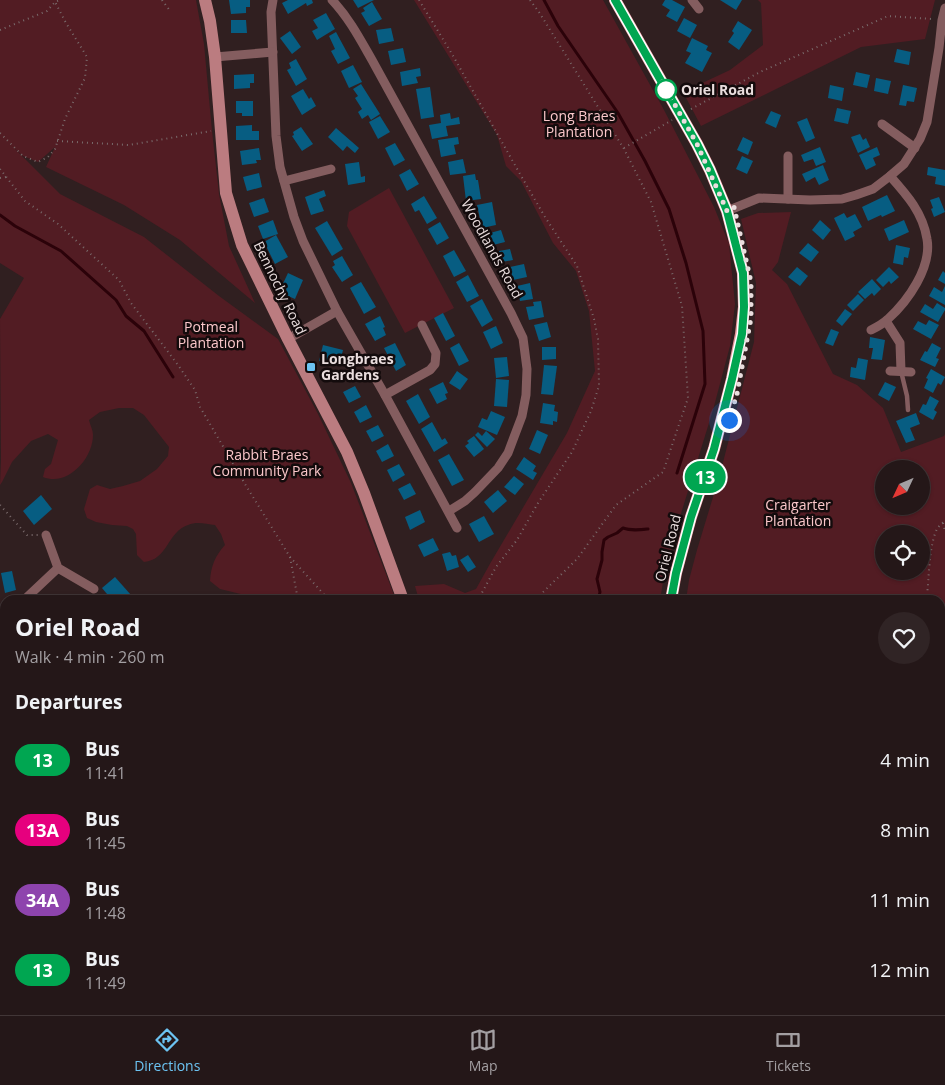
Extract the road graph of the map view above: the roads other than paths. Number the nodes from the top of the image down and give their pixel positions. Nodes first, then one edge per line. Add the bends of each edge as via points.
1 (205, 0) edge
2 (273, 0) edge
3 (332, 0) edge
4 (615, 0) edge
5 (692, 0) edge
6 (945, 8) edge
7 (699, 9) dead end
8 (942, 48) edge
9 (273, 52) junction
10 (215, 57) junction
11 (882, 124) dead end
12 (915, 148) junction
13 (788, 156) dead end
14 (331, 169) dead end
15 (890, 176) junction
16 (284, 180) junction
17 (788, 199) junction
18 (727, 211) junction
19 (337, 311) junction
20 (886, 320) junction
21 (422, 325) dead end
22 (871, 330) dead end
23 (288, 340) junction
24 (890, 371) dead end
25 (901, 371) junction
26 (911, 372) dead end
27 (385, 395) junction
28 (908, 410) dead end
29 (449, 510) junction
30 (457, 528) dead end
31 (46, 535) road end
32 (58, 568) junction
33 (94, 589) dead end
34 (29, 595) edge
35 (401, 595) edge
36 (672, 595) edge

1 - 10 street, Bennochy Road
2 - 9 street
3 - 29 street, Woodlands Road via 354,27 522,338 526,395 508,453 475,492
4 - 18 main road, Oriel Road via 697,144
5 - 7 street
6 - 8 street
8 - 12 street via 927,122
9 - 10 street
9 - 16 street via 276,136
10 - 23 street, Bennochy Road via 226,193 242,246
11 - 12 street
12 - 15 street
13 - 17 street
14 - 16 street
15 - 17 street via 873,189 842,199
15 - 20 street via 908,196 921,219 927,240 926,262 913,290
16 - 19 street via 303,241
17 - 18 street via 759,198
18 - 36 main road, Oriel Road via 743,273 742,334 714,449 691,517
19 - 23 street
19 - 27 street
20 - 22 street
20 - 25 street via 900,343
21 - 27 street via 436,353 435,364
23 - 35 street, Bennochy Road via 347,452
24 - 25 street
25 - 26 street
25 - 28 lane
27 - 29 street
29 - 30 street
31 - 32 street
32 - 33 street
32 - 34 street

